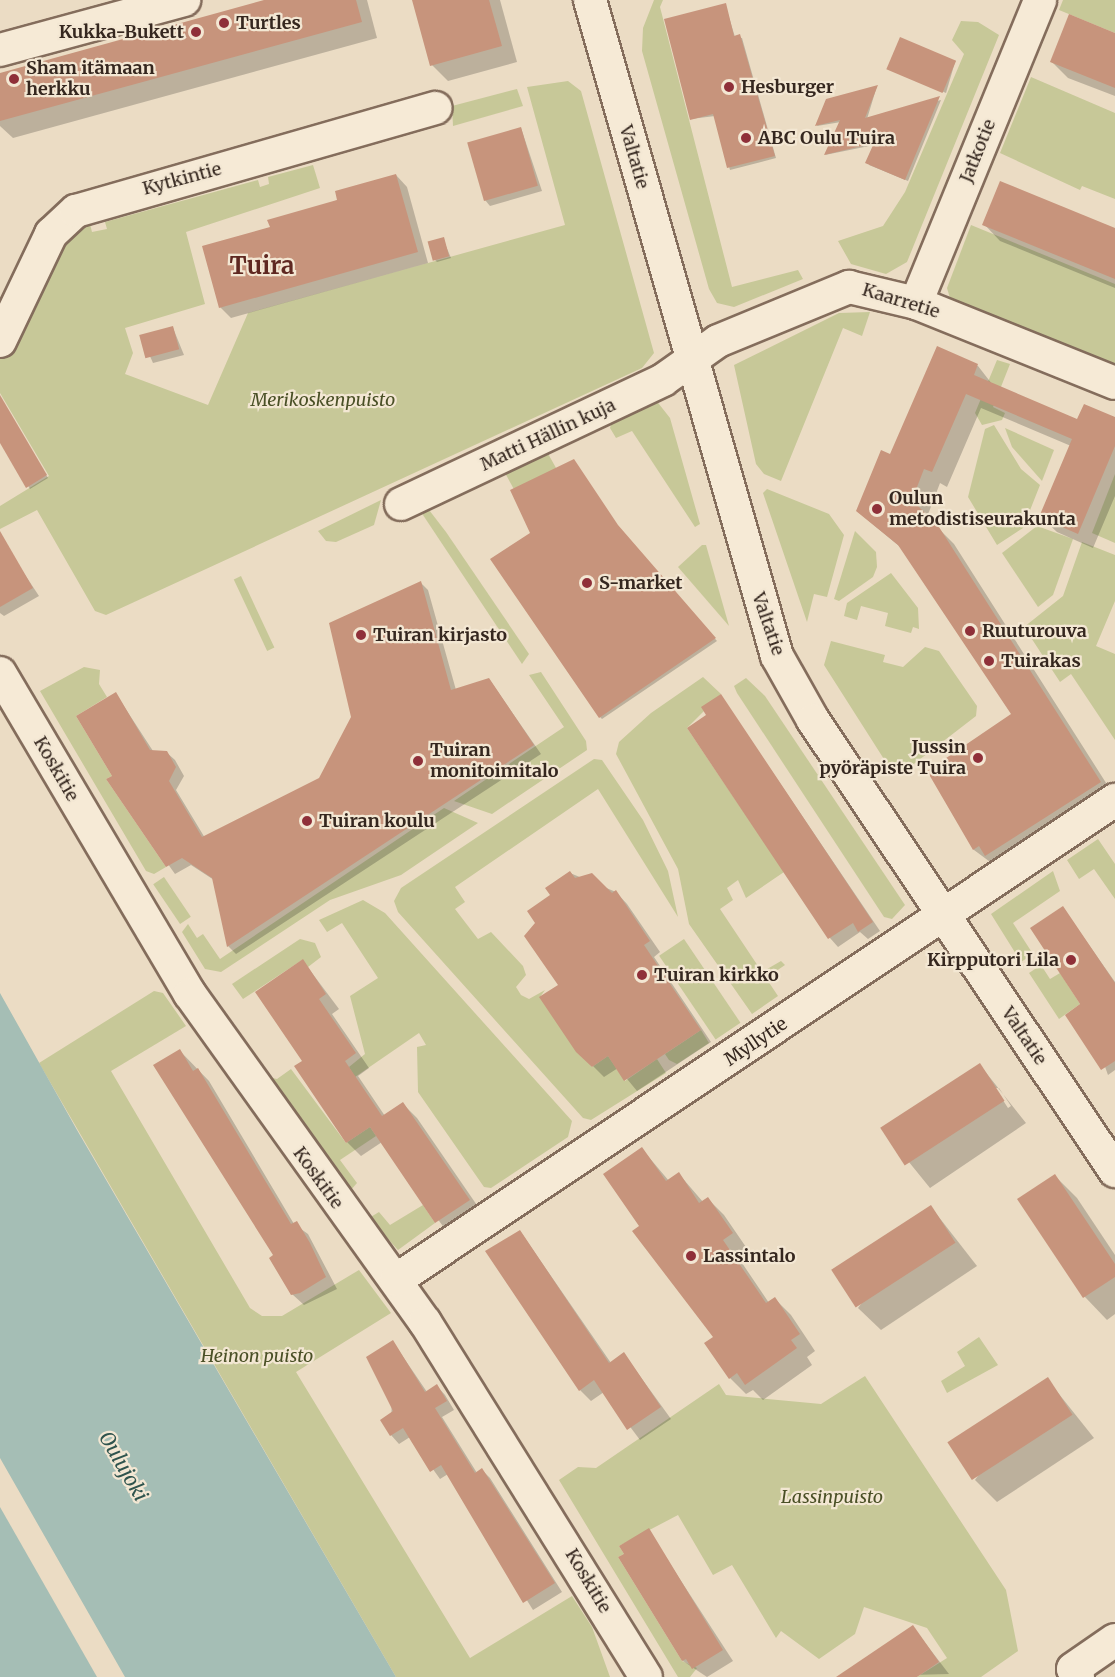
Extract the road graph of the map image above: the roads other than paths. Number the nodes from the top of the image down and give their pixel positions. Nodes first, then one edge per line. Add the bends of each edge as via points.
1 (184, 0) edge
2 (590, 0) edge
3 (1040, 0) edge
4 (0, 50) edge
5 (436, 108) dead end
6 (916, 303) junction
7 (0, 341) edge
8 (690, 361) junction
9 (1115, 383) edge
10 (401, 504) dead end
11 (0, 673) edge
12 (1115, 800) edge
13 (945, 916) junction
14 (1115, 1172) edge
15 (396, 1280) junction
16 (1115, 1640) edge
17 (646, 1677) edge
18 (1078, 1677) edge

1 - 4 street
2 - 8 street, Valtatie
3 - 6 street, Jatkotie
5 - 7 street, Kytkintie via 76,211 51,234
6 - 8 street, Kaarretie via 849,287 718,341
6 - 9 street, Kaarretie
8 - 10 street, Matti Hällin kuja via 589,418
8 - 13 street, Valtatie via 777,656 813,720
11 - 15 street, Koskitie via 186,988
12 - 13 street, Myllytie
13 - 14 street, Valtatie
13 - 15 street, Myllytie
15 - 17 street, Koskitie
16 - 18 street via 1073,1669

